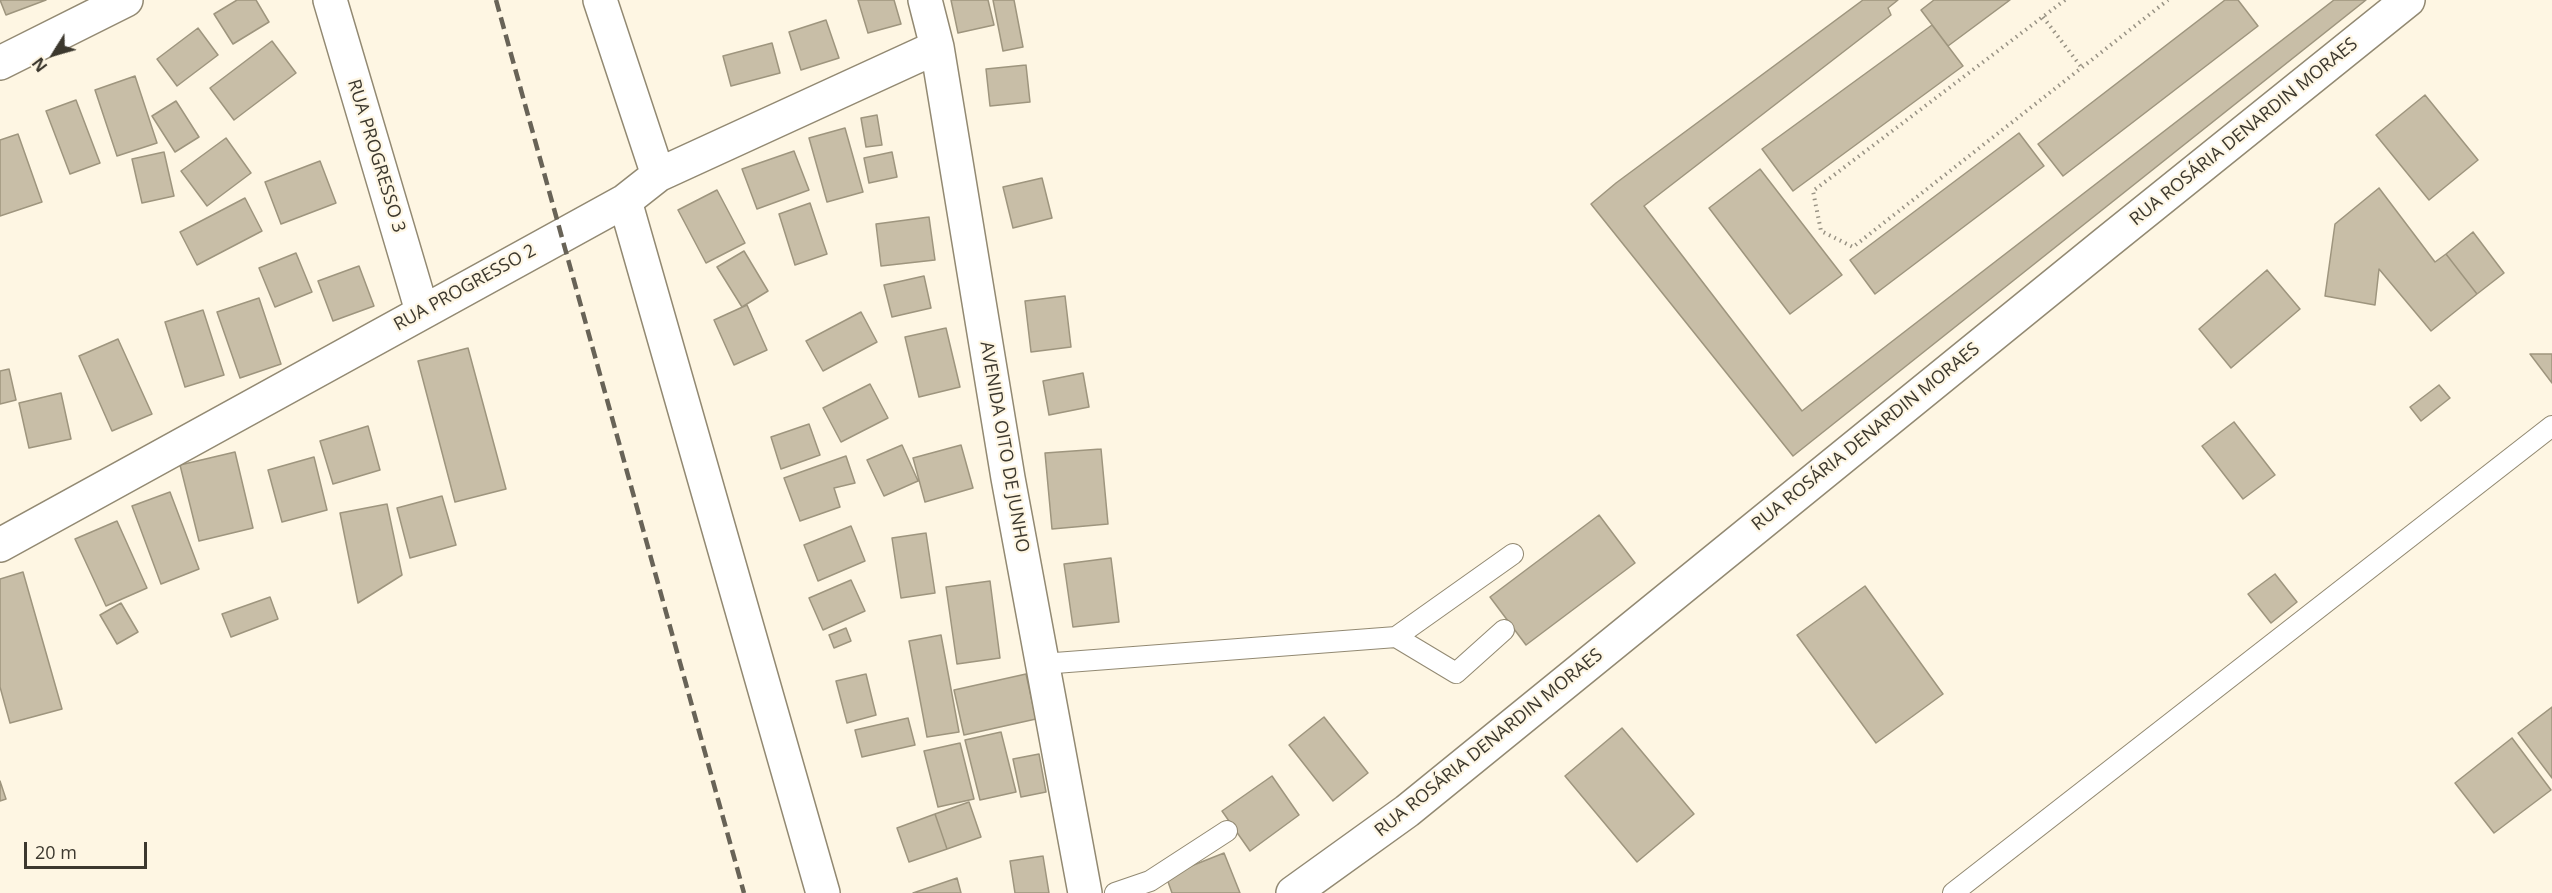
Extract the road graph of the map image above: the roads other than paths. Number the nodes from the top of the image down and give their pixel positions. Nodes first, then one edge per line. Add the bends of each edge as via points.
1 (126, 0) edge
2 (330, 0) edge
3 (600, 0) edge
4 (925, 0) edge
5 (2408, 0) edge
6 (937, 47) junction
7 (0, 63) edge
8 (658, 175) junction
9 (625, 201) junction
10 (422, 311) junction
11 (2552, 426) edge
12 (0, 545) edge
13 (1513, 554) dead end
14 (1504, 630) dead end
15 (1396, 637) junction
16 (1042, 664) junction
17 (1227, 831) dead end
18 (1321, 882) edge
19 (823, 893) edge
20 (1085, 893) edge
21 (1115, 893) edge
22 (1293, 893) edge
23 (1953, 893) edge

1 - 7 street
2 - 10 street, RUA PROGRESSO 3
3 - 8 street
4 - 6 street, AVENIDA OITO DE JUNHO
5 - 18 street, RUA ROSÁRIA DENARDIN MORAES
6 - 8 street, RUA PROGRESSO 2
6 - 16 street, AVENIDA OITO DE JUNHO
8 - 9 street, RUA PROGRESSO 2
9 - 10 street, RUA PROGRESSO 2
9 - 19 street
10 - 12 street, RUA PROGRESSO 2
11 - 23 lane
13 - 15 lane
14 - 15 lane via 1456,674
15 - 16 lane
16 - 20 street, AVENIDA OITO DE JUNHO
17 - 21 lane via 1149,881
18 - 22 street, RUA ROSÁRIA DENARDIN MORAES

